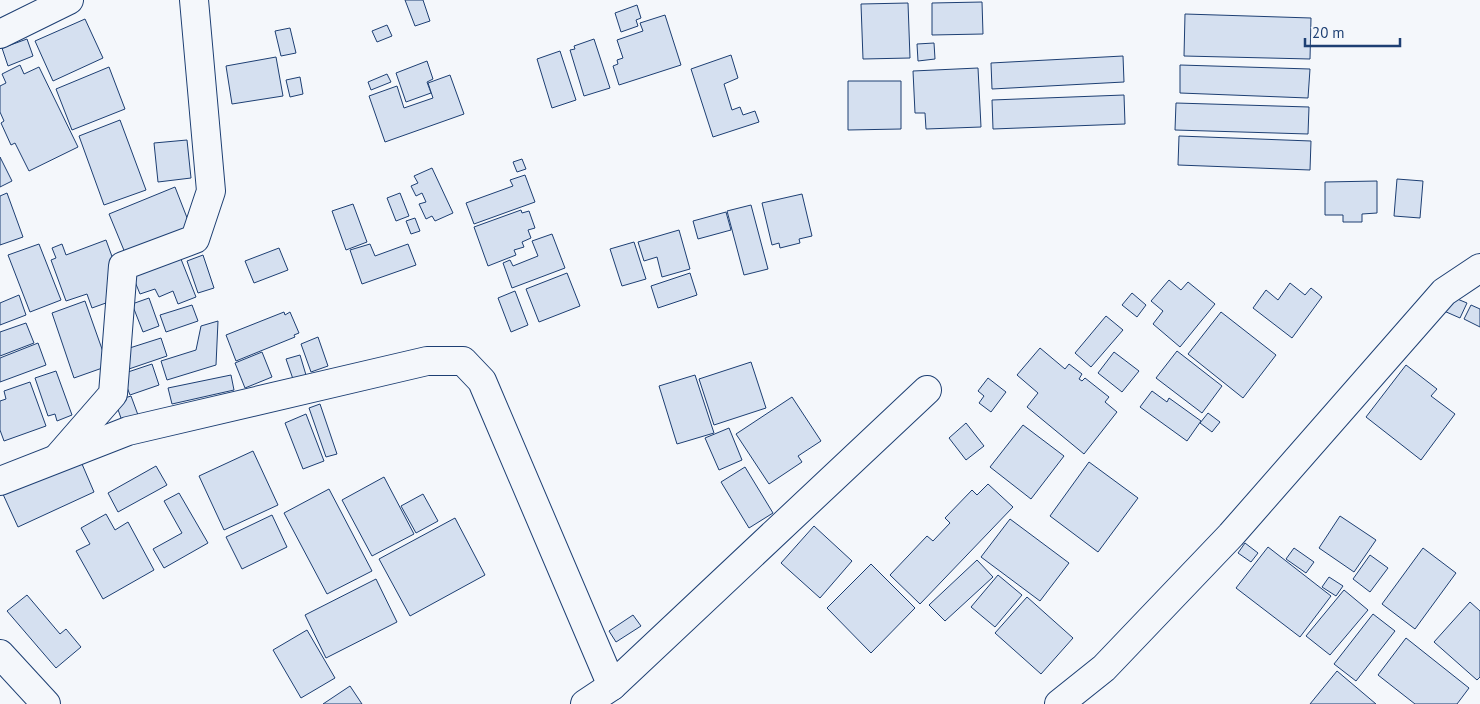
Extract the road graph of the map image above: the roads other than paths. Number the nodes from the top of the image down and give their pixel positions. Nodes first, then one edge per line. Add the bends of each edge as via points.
1 (69, 0) edge
2 (194, 0) edge
3 (0, 34) edge
4 (1480, 268) edge
5 (927, 390) dead end
6 (58, 457) junction
7 (0, 481) edge
8 (0, 654) edge
9 (612, 686) junction
10 (46, 704) edge
11 (585, 704) edge
12 (1059, 704) edge

1 - 3 street
2 - 6 street via 211,190 195,239 123,266 113,394
4 - 12 street via 1444,292 1231,535 1104,668
5 - 9 street
6 - 7 street
6 - 9 street via 138,429 427,361 463,361 482,381
8 - 10 street
9 - 11 street

